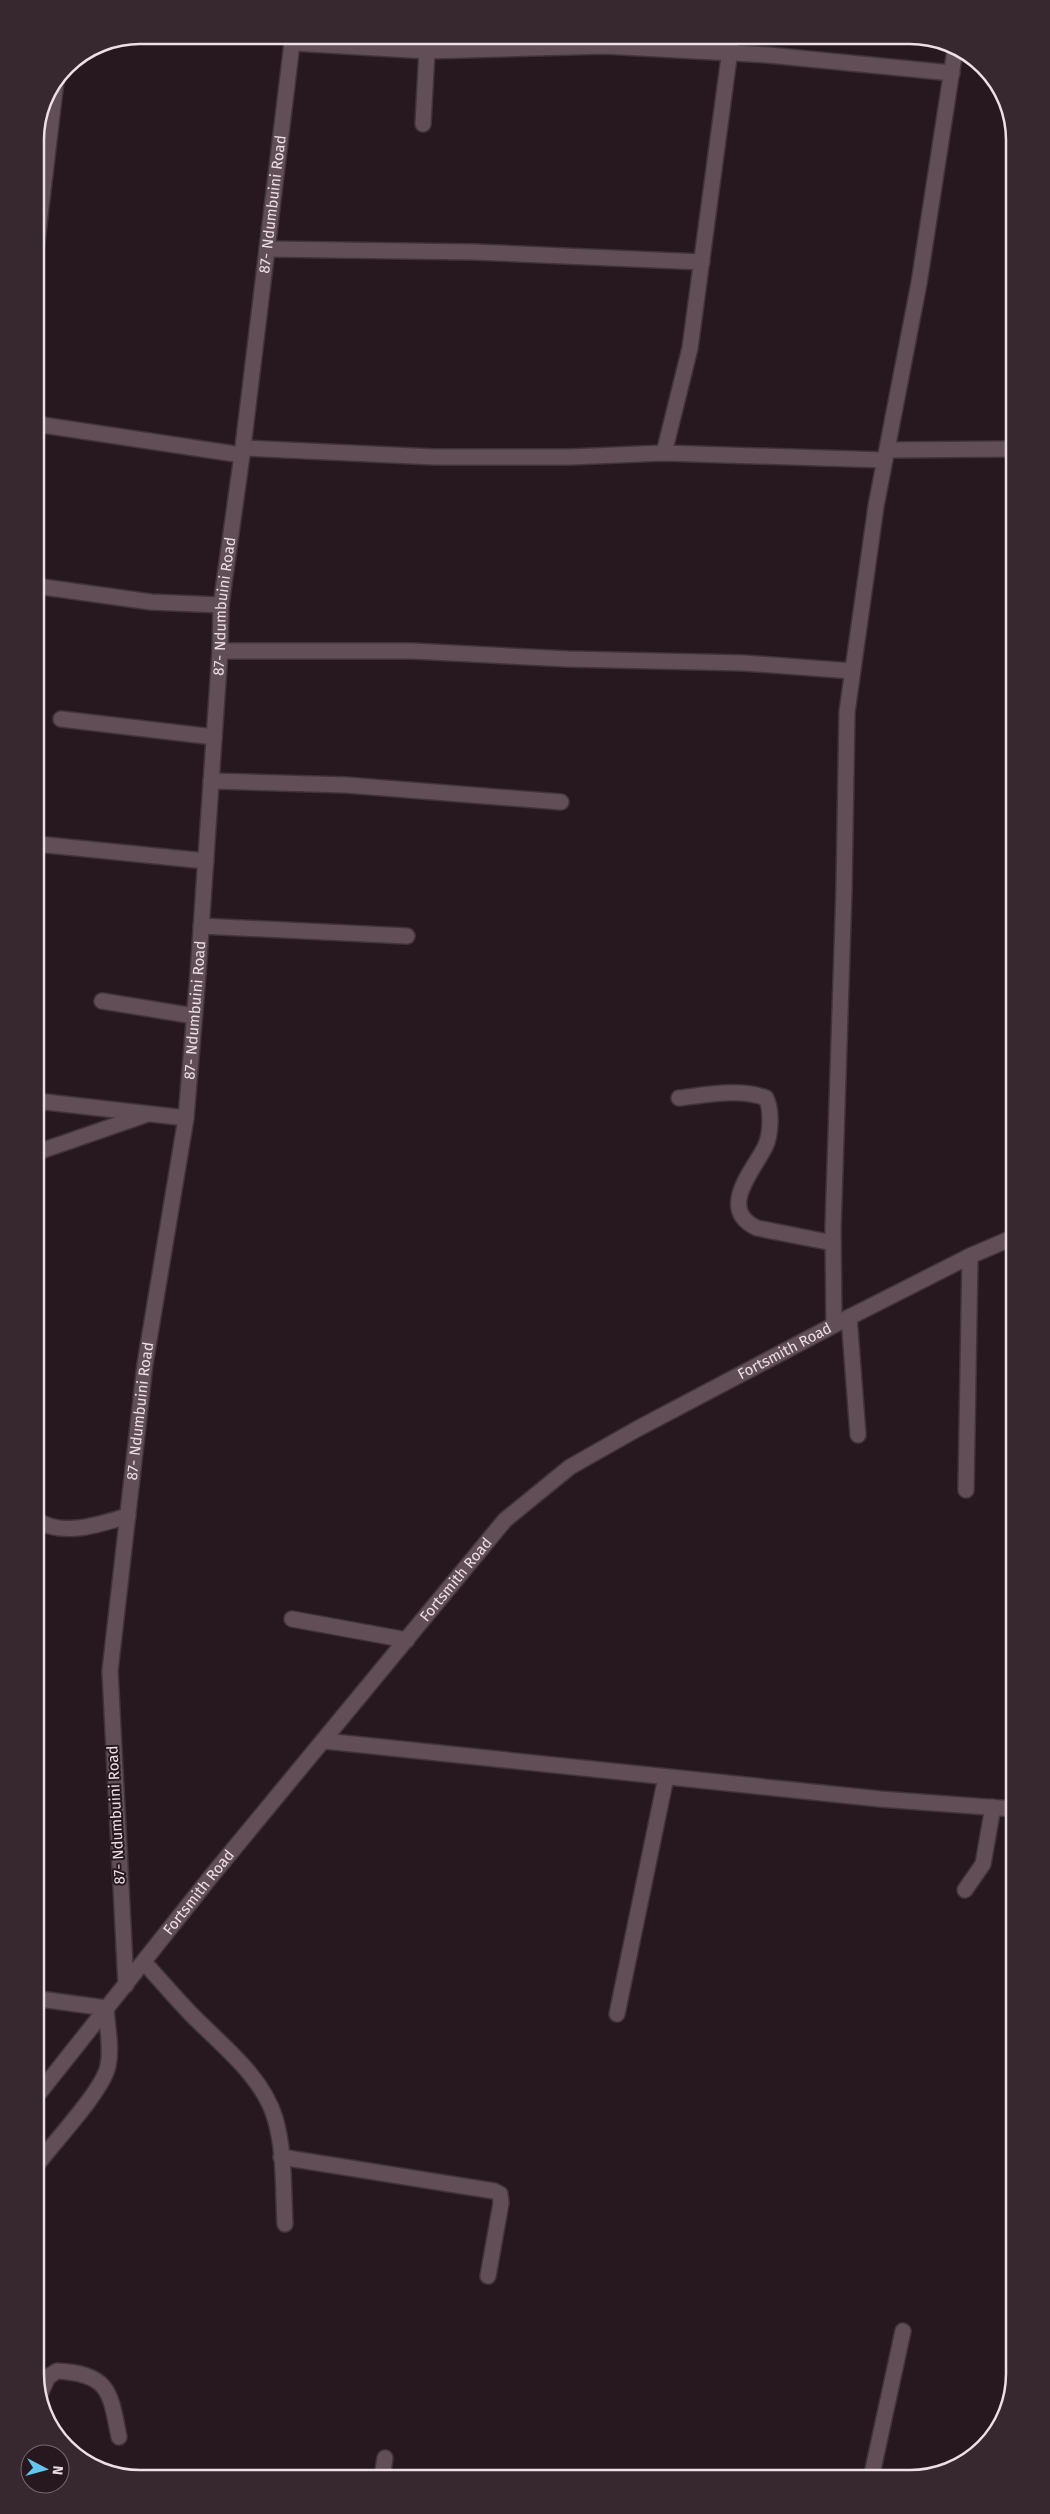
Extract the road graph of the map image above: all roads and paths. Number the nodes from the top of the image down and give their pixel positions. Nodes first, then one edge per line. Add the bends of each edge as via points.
1 (292, 44) edge
2 (349, 44) edge
3 (731, 44) edge
4 (427, 51) junction
5 (730, 53) junction
6 (954, 55) edge
7 (952, 73) junction
8 (54, 97) edge
9 (423, 124) dead end
10 (44, 187) edge
11 (267, 249) junction
12 (702, 262) junction
13 (44, 425) edge
14 (1006, 449) edge
15 (242, 452) junction
16 (664, 453) junction
17 (885, 455) junction
18 (44, 587) edge
19 (221, 605) junction
20 (220, 651) junction
21 (852, 671) junction
22 (61, 719) dead end
23 (214, 737) junction
24 (211, 781) junction
25 (561, 802) dead end
26 (44, 845) edge
27 (206, 861) junction
28 (201, 926) junction
29 (407, 936) dead end
30 (102, 1001) dead end
31 (194, 1016) junction
32 (679, 1098) dead end
33 (44, 1102) edge
34 (149, 1114) junction
35 (186, 1118) junction
36 (44, 1150) edge
37 (1006, 1241) edge
38 (833, 1243) junction
39 (970, 1256) junction
40 (849, 1317) junction
41 (834, 1325) junction
42 (858, 1435) dead end
43 (966, 1490) dead end
44 (128, 1516) junction
45 (44, 1523) edge
46 (292, 1619) dead end
47 (407, 1640) junction
48 (324, 1741) junction
49 (666, 1776) junction
50 (993, 1807) junction
51 (1006, 1808) edge
52 (965, 1890) dead end
53 (144, 1962) junction
54 (126, 1985) junction
55 (44, 2000) edge
56 (106, 2008) junction
57 (617, 2014) dead end
58 (44, 2087) edge
59 (44, 2156) edge
60 (281, 2157) junction
61 (285, 2224) dead end
62 (488, 2276) dead end
63 (903, 2331) dead end
64 (45, 2384) edge
65 (119, 2437) dead end
66 (385, 2458) dead end
67 (383, 2470) edge
68 (873, 2470) edge

1 - 11 street, 87- Ndumbuini Road
2 - 4 street
3 - 5 street
4 - 5 street via 604,46
4 - 9 street
5 - 7 street
5 - 12 street
6 - 7 street
7 - 17 street via 919,283
8 - 10 street
11 - 12 street via 474,252
11 - 15 street, 87- Ndumbuini Road
12 - 16 street via 690,348
13 - 15 street
14 - 17 street
15 - 16 street via 434,457
15 - 19 street, 87- Ndumbuini Road
16 - 17 street
17 - 21 street
18 - 19 street via 151,602
19 - 20 street, 87- Ndumbuini Road
20 - 21 street via 412,651 744,663
20 - 23 street, 87- Ndumbuini Road
21 - 38 street via 847,712
22 - 23 street
23 - 24 street, 87- Ndumbuini Road
24 - 25 street via 346,785
24 - 27 street, 87- Ndumbuini Road
26 - 27 street
27 - 28 street, 87- Ndumbuini Road
28 - 29 street
28 - 31 street, 87- Ndumbuini Road
30 - 31 street
31 - 35 street, 87- Ndumbuini Road
32 - 38 street via 743,1094 766,1098 770,1104 766,1146 748,1172 739,1206 740,1215 757,1228
33 - 34 street
34 - 35 street
34 - 36 street
35 - 44 street, 87- Ndumbuini Road via 146,1364
37 - 39 street, Fortsmith Road
38 - 41 street
39 - 40 street, Fortsmith Road
39 - 43 street
40 - 41 street, Fortsmith Road
40 - 42 street
41 - 47 street, Fortsmith Road via 570,1467 505,1520
44 - 45 street via 93,1526 58,1529
44 - 54 street, 87- Ndumbuini Road via 110,1671
46 - 47 street
47 - 48 street, Fortsmith Road
48 - 49 street
48 - 53 street, Fortsmith Road
49 - 50 street via 880,1799
49 - 57 street
50 - 51 street
50 - 52 street via 983,1864
53 - 54 street, Fortsmith Road
53 - 60 street via 260,2088 274,2116
54 - 56 street, Fortsmith Road
55 - 56 street
56 - 58 street, Fortsmith Road
56 - 59 street via 110,2051 108,2068 99,2086
60 - 61 street
60 - 62 street via 494,2190 500,2194 501,2203
63 - 68 street
64 - 65 street via 57,2371 102,2383 108,2390
66 - 67 street

